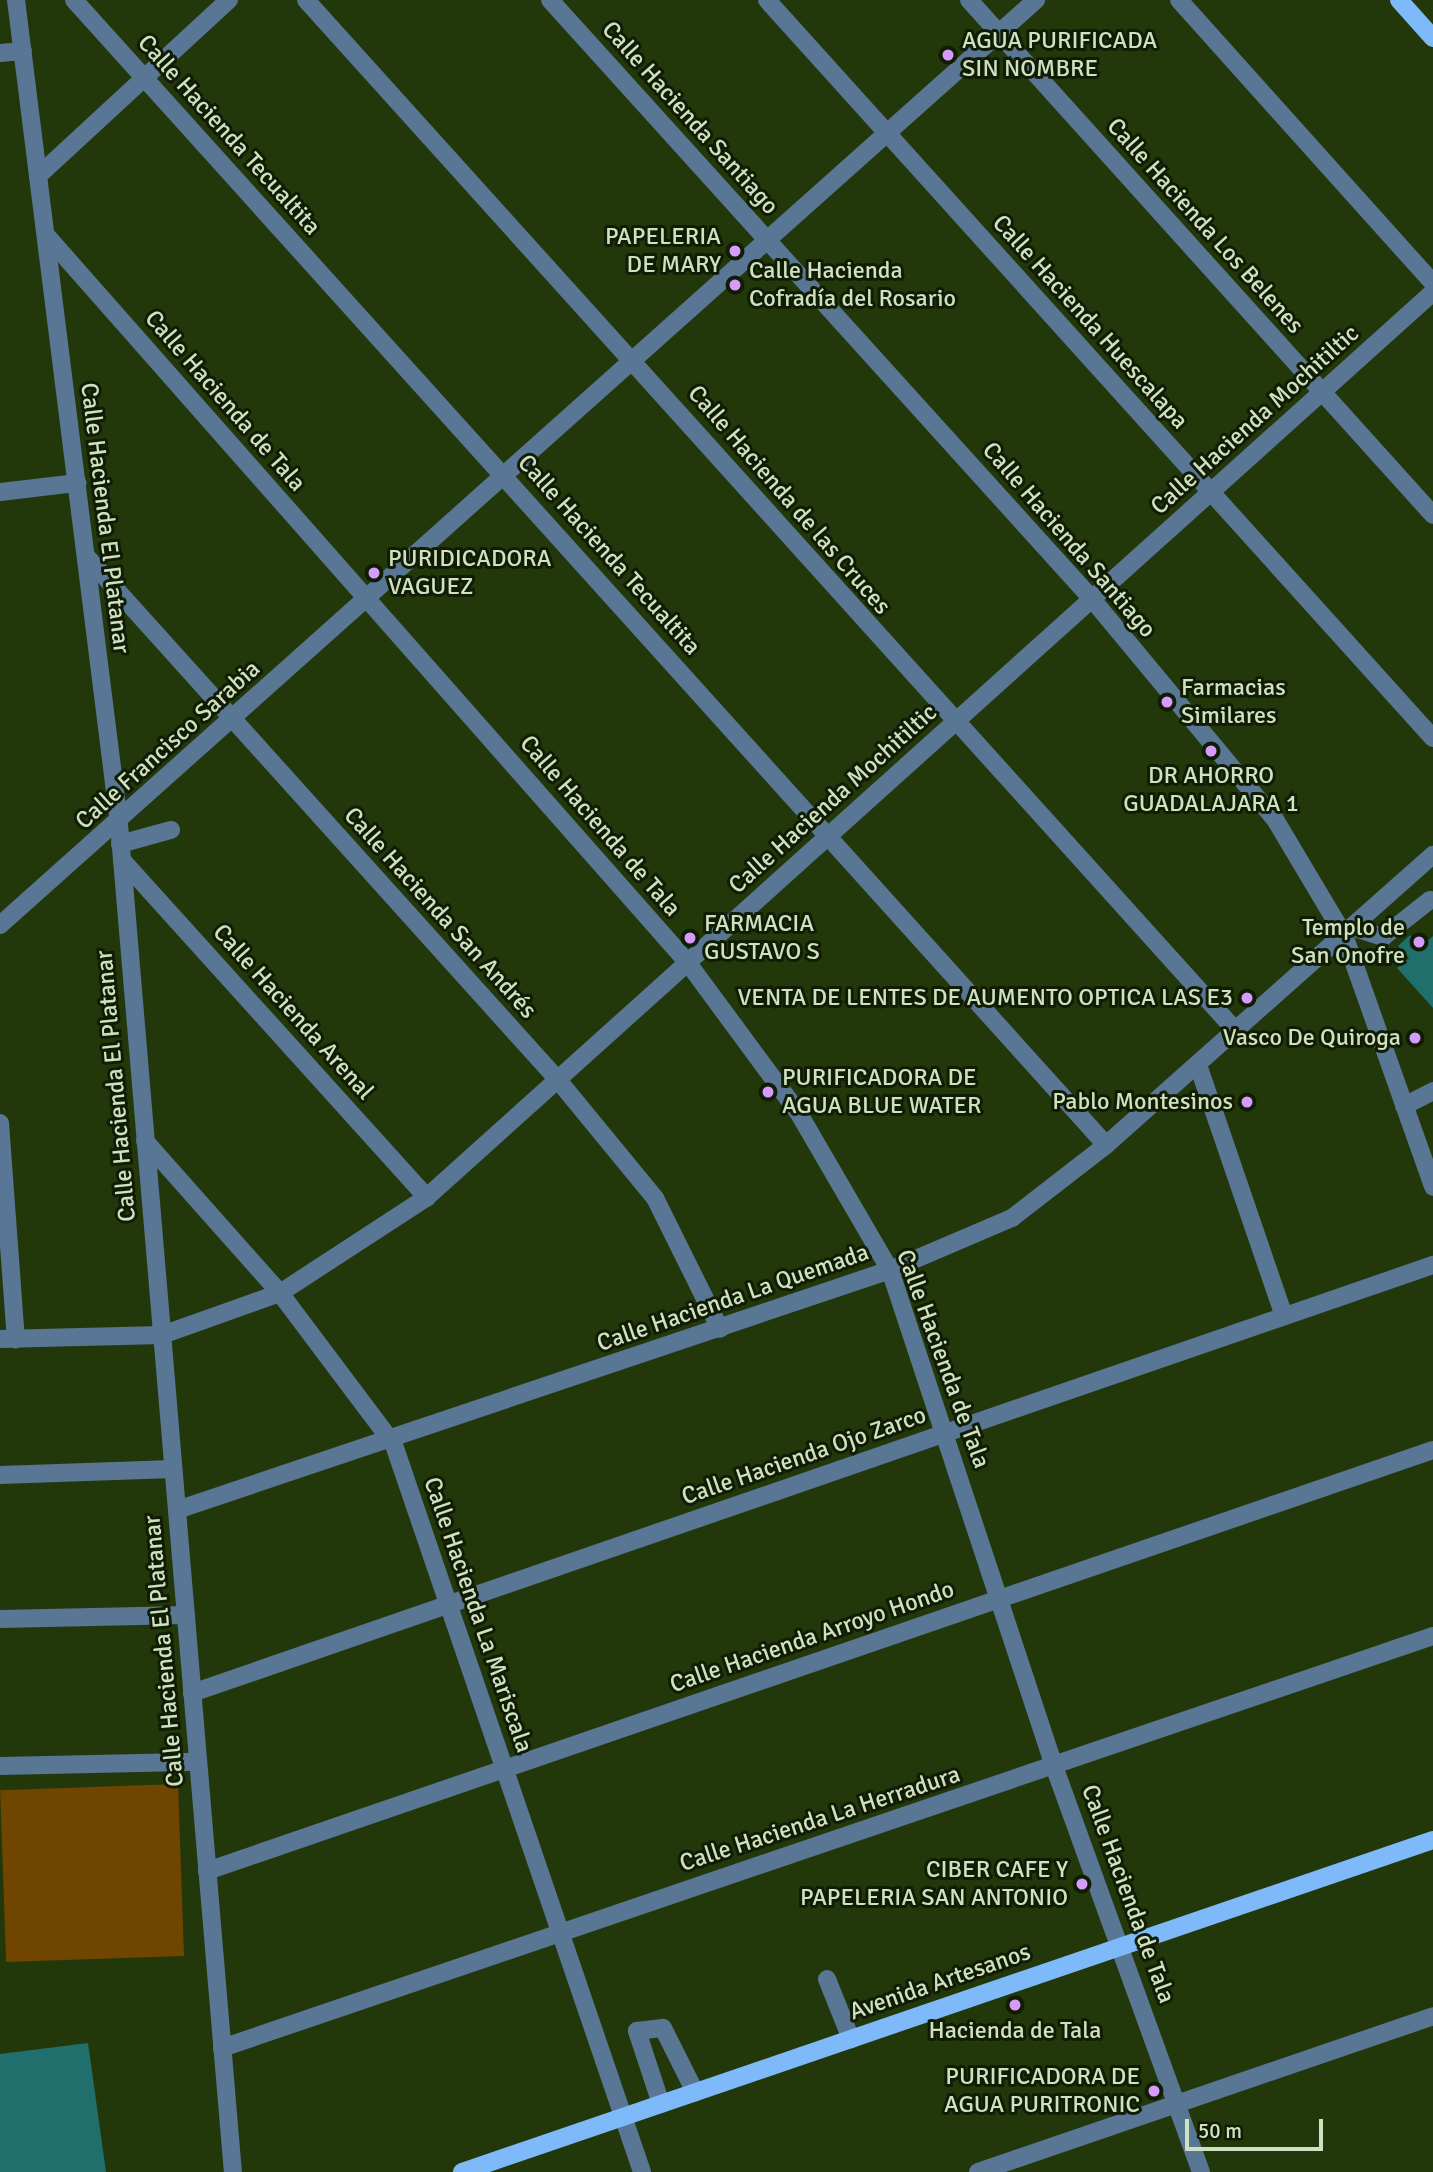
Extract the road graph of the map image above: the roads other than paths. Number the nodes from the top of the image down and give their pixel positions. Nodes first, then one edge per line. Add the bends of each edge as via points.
1 (16, 0) edge
2 (74, 0) edge
3 (229, 0) edge
4 (306, 0) edge
5 (550, 0) edge
6 (767, 0) edge
7 (969, 0) edge
8 (1036, 0) edge
9 (1179, 0) edge
10 (1399, 0) edge
11 (1000, 34) junction
12 (1433, 38) edge
13 (23, 51) junction
14 (0, 53) edge
15 (145, 78) junction
16 (887, 134) junction
17 (38, 176) junction
18 (46, 234) junction
19 (767, 240) junction
20 (1433, 283) edge
21 (1433, 292) edge
22 (633, 359) junction
23 (1322, 393) junction
24 (504, 474) junction
25 (76, 482) junction
26 (0, 492) edge
27 (1211, 492) junction
28 (1433, 515) edge
29 (86, 556) junction
30 (368, 600) junction
31 (1092, 600) junction
32 (233, 720) junction
33 (954, 724) junction
34 (1433, 738) edge
35 (119, 824) junction
36 (171, 830) dead end
37 (827, 834) junction
38 (121, 852) junction
39 (1433, 855) edge
40 (1430, 900) dead end
41 (0, 925) edge
42 (1348, 931) junction
43 (688, 963) junction
44 (1237, 1032) junction
45 (1198, 1066) junction
46 (558, 1080) junction
47 (1433, 1091) edge
48 (1404, 1106) junction
49 (0, 1124) edge
50 (145, 1141) junction
51 (1106, 1145) junction
52 (1433, 1187) edge
53 (427, 1197) junction
54 (1433, 1265) edge
55 (890, 1270) junction
56 (280, 1293) junction
57 (1284, 1317) junction
58 (720, 1329) junction
59 (162, 1335) junction
60 (8, 1339) edge
61 (945, 1432) junction
62 (389, 1439) junction
63 (1433, 1450) edge
64 (173, 1469) junction
65 (0, 1475) edge
66 (177, 1510) junction
67 (999, 1598) junction
68 (449, 1607) junction
69 (186, 1615) junction
70 (0, 1619) edge
71 (1433, 1636) edge
72 (192, 1693) junction
73 (198, 1762) junction
74 (0, 1766) edge
75 (1054, 1766) junction
76 (505, 1770) junction
77 (1433, 1840) edge
78 (207, 1871) junction
79 (560, 1931) junction
80 (1122, 1945) junction
81 (827, 1979) dead end
82 (1433, 2017) edge
83 (850, 2039) junction
84 (222, 2048) junction
85 (695, 2092) junction
86 (1177, 2103) junction
87 (661, 2104) junction
88 (623, 2117) junction
89 (233, 2172) edge
90 (462, 2172) edge
91 (642, 2172) edge
92 (978, 2172) edge
93 (1201, 2172) edge

1 - 13 street, Calle Hacienda El Platanar
2 - 15 street, Calle Hacienda Tecualtita
3 - 15 street
4 - 22 street, Calle Hacienda de las Cruces
5 - 19 street, Calle Hacienda Santiago
6 - 16 street, Calle Hacienda Huescalapa
7 - 11 street, Calle Hacienda Los Belenes
8 - 11 street, Calle Francisco Sarabia
9 - 20 street
10 - 12 main road
11 - 16 street, Calle Francisco Sarabia
11 - 23 street, Calle Hacienda Los Belenes
13 - 14 street
13 - 17 street, Calle Hacienda El Platanar
15 - 17 street
15 - 24 street, Calle Hacienda Tecualtita
16 - 19 street, Calle Francisco Sarabia
16 - 27 street, Calle Hacienda Huescalapa
17 - 18 street, Calle Hacienda El Platanar
18 - 25 street, Calle Hacienda El Platanar
18 - 30 street, Calle Hacienda de Tala
19 - 22 street, Calle Francisco Sarabia
19 - 31 street, Calle Hacienda Santiago
21 - 23 street, Calle Hacienda Mochitiltic
22 - 24 street, Calle Francisco Sarabia
22 - 33 street, Calle Hacienda de las Cruces
23 - 27 street, Calle Hacienda Mochitiltic
23 - 28 street, Calle Hacienda Los Belenes
24 - 30 street, Calle Francisco Sarabia
24 - 37 street, Calle Hacienda Tecualtita
25 - 26 street
25 - 29 street, Calle Hacienda El Platanar
27 - 31 street, Calle Hacienda Mochitiltic
27 - 34 street, Calle Hacienda Huescalapa
29 - 32 street, Calle Hacienda San Andrés
29 - 35 street, Calle Hacienda El Platanar
30 - 32 street, Calle Francisco Sarabia
30 - 43 street, Calle Hacienda de Tala
31 - 33 street, Calle Hacienda Mochitiltic
31 - 42 street, Calle Hacienda Santiago via 1276,821
32 - 35 street, Calle Francisco Sarabia
32 - 46 street, Calle Hacienda San Andrés
33 - 37 street, Calle Hacienda Mochitiltic
33 - 44 street, Calle Hacienda de las Cruces
35 - 38 street, Calle Hacienda El Platanar
35 - 41 street, Calle Francisco Sarabia
36 - 38 street
37 - 43 street, Calle Hacienda Mochitiltic
37 - 51 street, Calle Hacienda Tecualtita
38 - 50 street, Calle Hacienda El Platanar
38 - 53 street, Calle Hacienda Arenal
39 - 42 street, Calle Hacienda La Quemada
40 - 42 street via 1383,937
42 - 44 street, Calle Hacienda La Quemada
42 - 48 street, Calle Hacienda Santiago
43 - 46 street, Calle Hacienda Mochitiltic
43 - 55 street, Calle Hacienda de Tala via 798,1112
44 - 45 street, Calle Hacienda La Quemada
45 - 51 street, Calle Hacienda La Quemada
45 - 57 street
46 - 53 street, Calle Hacienda Mochitiltic
46 - 58 street, Calle Hacienda San Andrés via 655,1198
47 - 48 street
48 - 52 street, Calle Hacienda Santiago
49 - 60 street
50 - 56 street, Calle Hacienda La Mariscala
50 - 59 street, Calle Hacienda El Platanar
51 - 55 street, Calle Hacienda La Quemada via 1012,1218
53 - 56 street, Calle Hacienda Mochitiltic
54 - 57 street, Calle Hacienda Ojo Zarco
55 - 58 street, Calle Hacienda La Quemada
55 - 61 street, Calle Hacienda de Tala
56 - 59 street, Calle Hacienda Mochitiltic
56 - 62 street, Calle Hacienda La Mariscala
57 - 61 street, Calle Hacienda Ojo Zarco
58 - 62 street, Calle Hacienda La Quemada
59 - 60 street, Calle Hacienda Mochitiltic
59 - 64 street, Calle Hacienda El Platanar
61 - 67 street, Calle Hacienda de Tala
61 - 68 street, Calle Hacienda Ojo Zarco
62 - 66 street, Calle Hacienda La Quemada
62 - 68 street, Calle Hacienda La Mariscala
63 - 67 street, Calle Hacienda Arroyo Hondo
64 - 65 street
64 - 66 street, Calle Hacienda El Platanar
66 - 69 street, Calle Hacienda El Platanar
67 - 75 street, Calle Hacienda de Tala
67 - 76 street, Calle Hacienda Arroyo Hondo
68 - 72 street, Calle Hacienda Ojo Zarco
68 - 76 street, Calle Hacienda La Mariscala
69 - 70 street
69 - 72 street, Calle Hacienda El Platanar
71 - 75 street, Calle Hacienda La Herradura
72 - 73 street, Calle Hacienda El Platanar
73 - 74 street
73 - 78 street, Calle Hacienda El Platanar
75 - 79 street, Calle Hacienda La Herradura
75 - 80 street, Calle Hacienda de Tala
76 - 78 street, Calle Hacienda Arroyo Hondo
76 - 79 street, Calle Hacienda La Mariscala
77 - 80 main road, Avenida Artesanos
78 - 84 street, Calle Hacienda El Platanar
79 - 84 street, Calle Hacienda La Herradura
79 - 88 street, Calle Hacienda La Mariscala
80 - 83 main road, Avenida Artesanos
80 - 86 street, Calle Hacienda de Tala
81 - 83 street
82 - 86 street
83 - 85 main road, Avenida Artesanos
84 - 89 street, Calle Hacienda El Platanar
85 - 87 main road, Avenida Artesanos
85 - 87 street via 663,2028 637,2031
86 - 92 street
86 - 93 street, Calle Hacienda de Tala
87 - 88 main road, Avenida Artesanos
88 - 90 main road, Avenida Artesanos
88 - 91 street, Calle Hacienda La Mariscala

